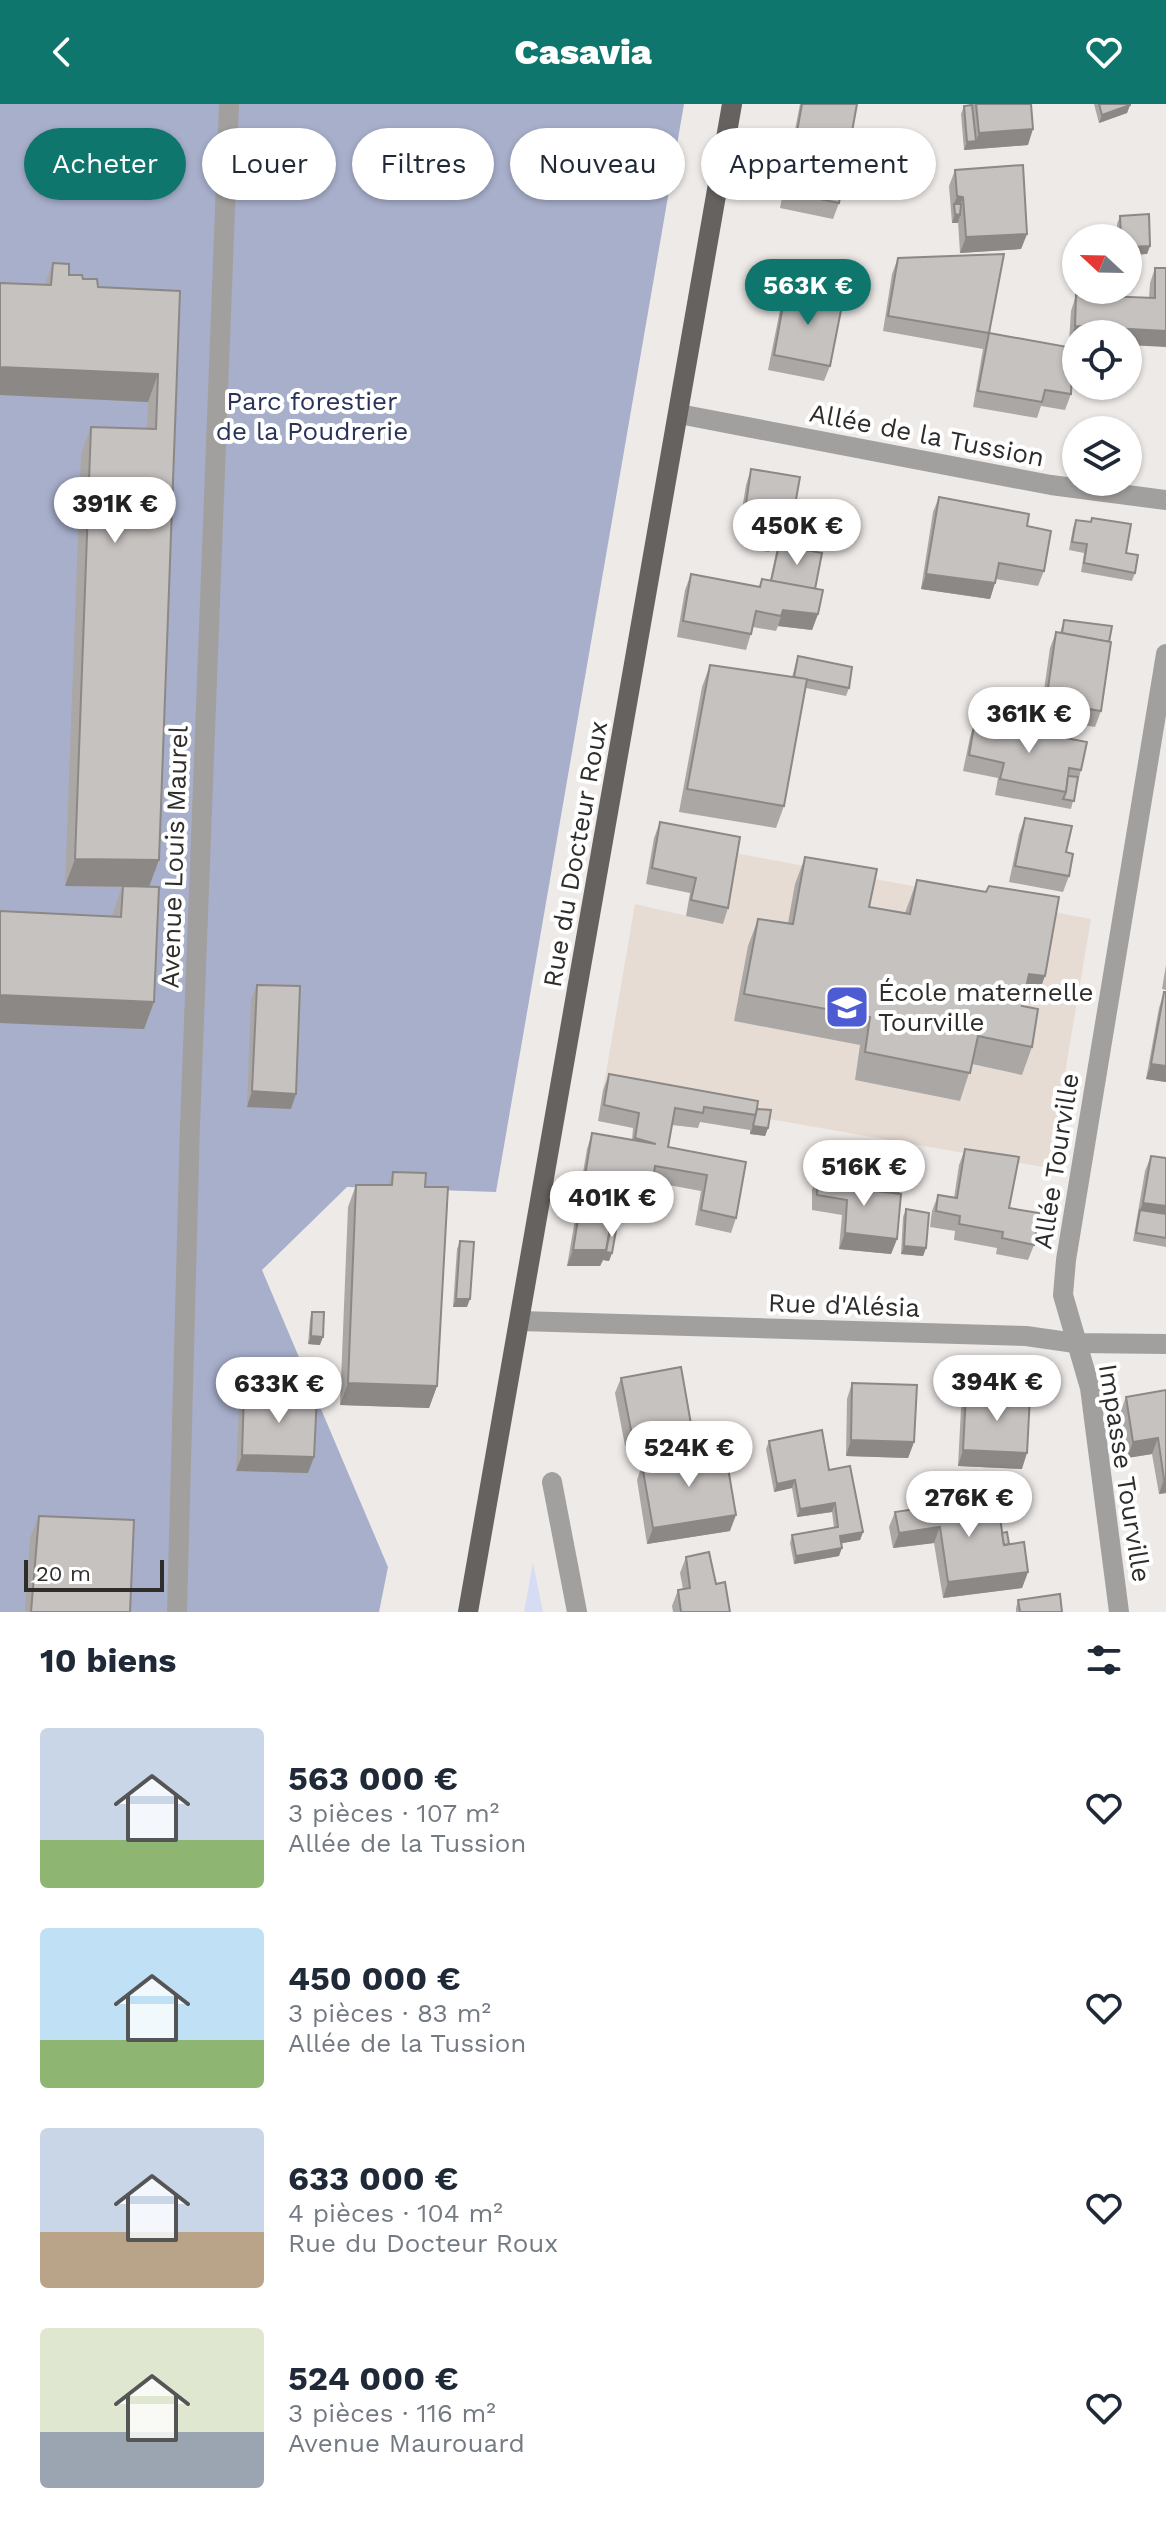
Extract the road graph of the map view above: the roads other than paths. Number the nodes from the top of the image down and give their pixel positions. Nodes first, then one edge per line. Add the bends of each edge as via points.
1 (229, 104) edge
2 (732, 104) edge
3 (679, 414) junction
4 (1166, 500) edge
5 (1166, 654) edge
6 (520, 1321) junction
7 (1075, 1343) junction
8 (1166, 1344) edge
9 (552, 1482) dead end
10 (177, 1612) edge
11 (468, 1612) edge
12 (577, 1612) edge
13 (1119, 1612) edge

1 - 10 street, Avenue Louis Maurel
2 - 3 main road, Rue du Docteur Roux
3 - 4 street, Allée de la Tussion via 1064,487
3 - 6 main road, Rue du Docteur Roux
5 - 7 street, Allée Tourville via 1066,1260 1063,1295
6 - 7 street, Rue d'Alésia via 1026,1336
6 - 11 main road, Rue du Docteur Roux
7 - 8 street, Rue d'Alésia
7 - 13 street, Impasse Tourville via 1090,1388
9 - 12 street

